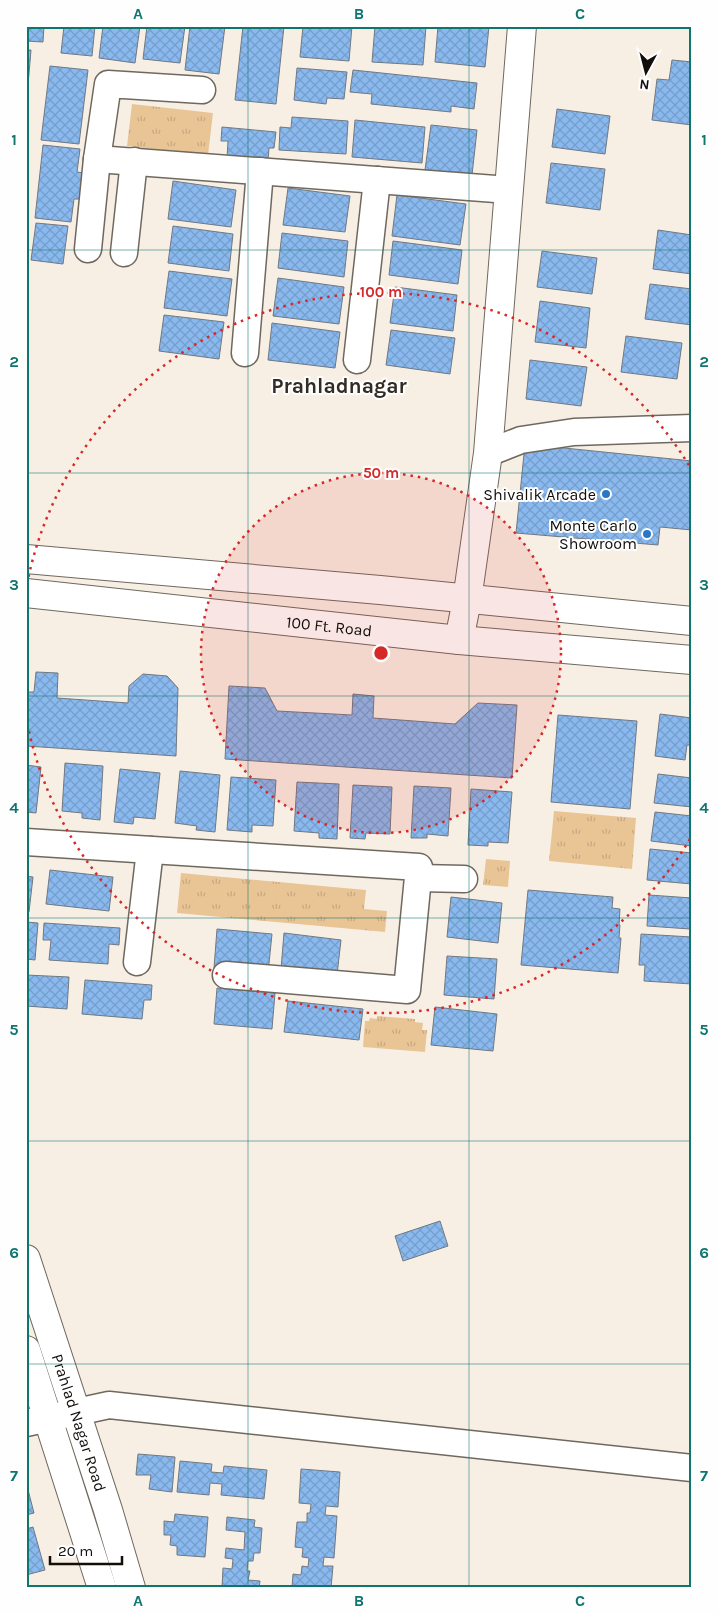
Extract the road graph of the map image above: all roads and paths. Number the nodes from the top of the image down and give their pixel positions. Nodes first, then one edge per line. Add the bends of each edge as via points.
1 (522, 26) edge
2 (202, 90) dead end
3 (97, 159) junction
4 (134, 161) junction
5 (260, 171) junction
6 (377, 180) junction
7 (509, 190) junction
8 (88, 249) dead end
9 (124, 253) dead end
10 (245, 353) dead end
11 (357, 360) dead end
12 (692, 428) edge
13 (488, 453) junction
14 (26, 559) edge
15 (26, 593) edge
16 (467, 600) junction
17 (692, 621) edge
18 (459, 640) junction
19 (692, 660) edge
20 (26, 842) edge
21 (150, 850) junction
22 (418, 878) junction
23 (464, 879) dead end
24 (137, 962) dead end
25 (226, 975) dead end
26 (26, 1259) edge
27 (26, 1350) edge
28 (75, 1413) junction
29 (37, 1421) edge
30 (692, 1468) edge
31 (102, 1588) edge
32 (131, 1588) edge

1 - 7 main road
2 - 3 street via 108,84
3 - 4 street
3 - 8 street
4 - 5 street
4 - 9 street
5 - 6 street
5 - 10 street
6 - 7 street
6 - 11 street
7 - 13 main road
12 - 13 street via 574,432 521,440
13 - 16 main road
14 - 16 main road
15 - 18 main road, 100 Ft. Road
16 - 17 main road
16 - 18 main road
18 - 19 main road, 100 Ft. Road
20 - 21 street
21 - 22 street via 420,867
21 - 24 street
22 - 23 street
22 - 25 street via 406,990
26 - 28 main road, Prahlad Nagar Road
27 - 29 main road
28 - 29 street
28 - 30 street via 109,1405
28 - 32 main road, Prahlad Nagar Road
29 - 31 main road

